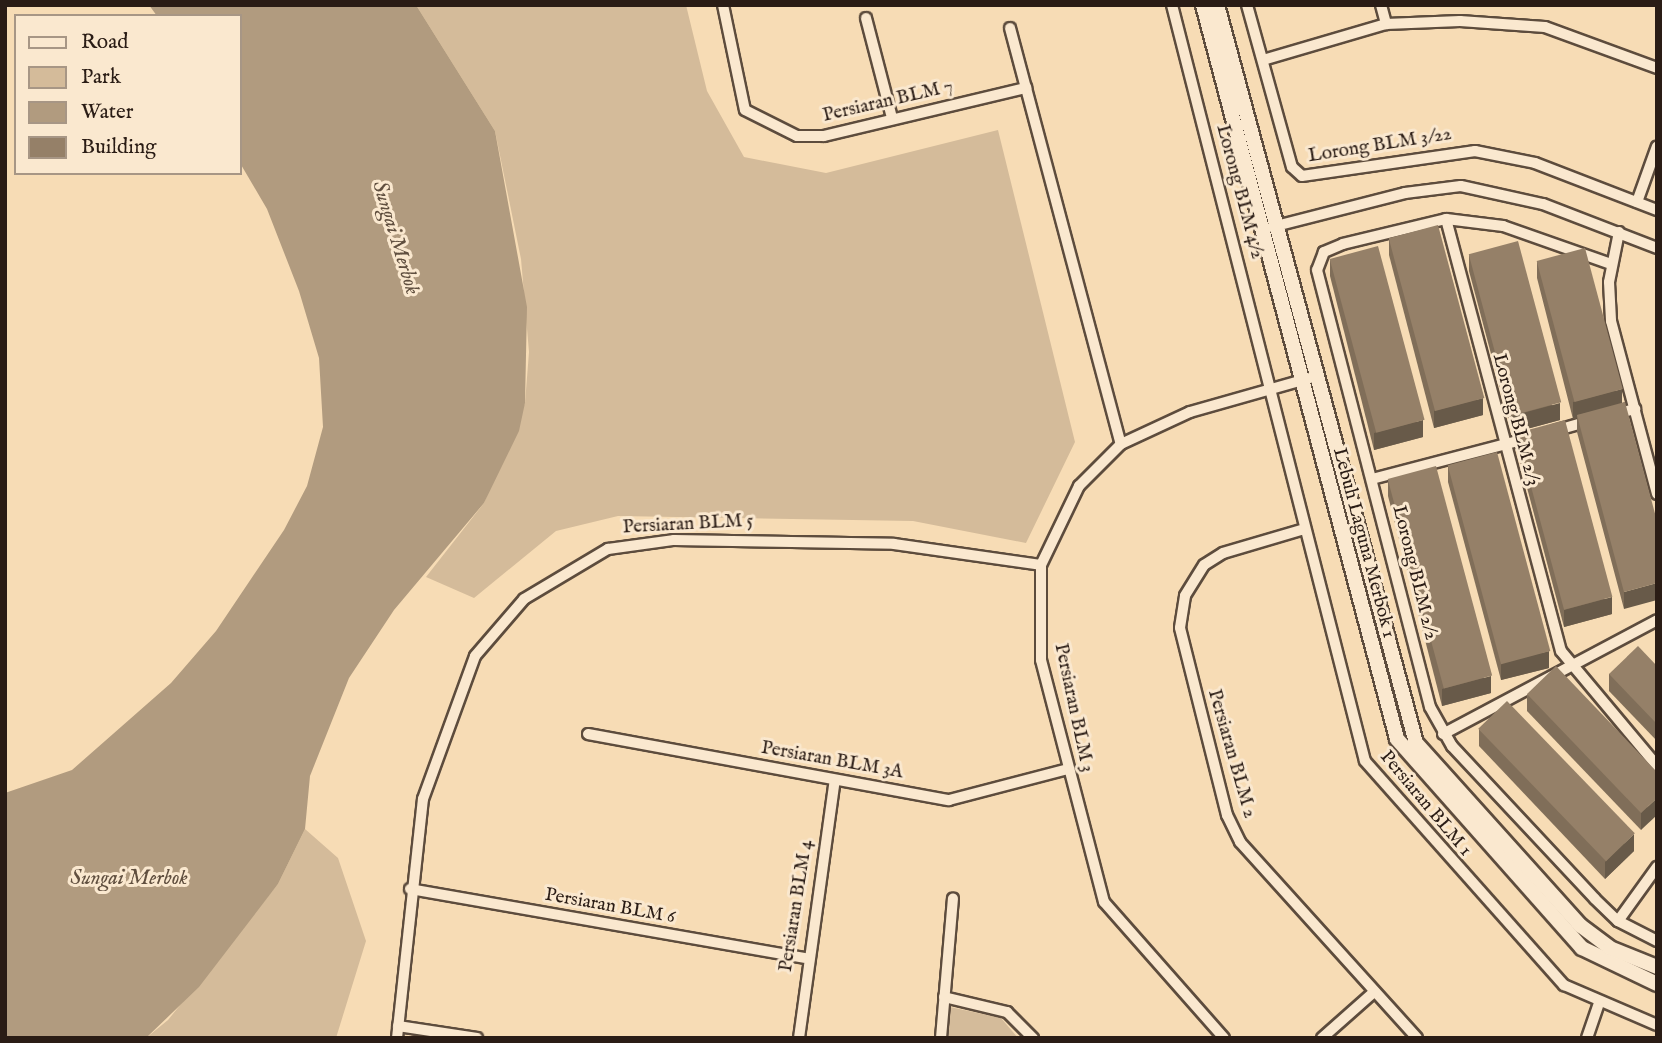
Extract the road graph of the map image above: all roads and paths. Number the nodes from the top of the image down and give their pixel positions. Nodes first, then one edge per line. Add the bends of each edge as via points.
1 (723, 5) edge
2 (1172, 5) edge
3 (1203, 5) edge
4 (1217, 5) edge
5 (1247, 5) edge
6 (1381, 5) edge
7 (866, 18) dead end
8 (1386, 23) junction
9 (1010, 28) dead end
10 (1263, 60) junction
11 (1657, 68) edge
12 (1026, 88) junction
13 (892, 118) junction
14 (1657, 146) edge
15 (1637, 202) junction
16 (1657, 210) edge
17 (1446, 219) junction
18 (1277, 226) junction
19 (1262, 229) junction
20 (1619, 232) junction
21 (1657, 248) edge
22 (1611, 264) junction
23 (1317, 376) junction
24 (1300, 380) junction
25 (1268, 388) junction
26 (1635, 409) junction
27 (1121, 444) junction
28 (1503, 445) junction
29 (1372, 479) junction
30 (1657, 494) edge
31 (1301, 530) junction
32 (1041, 565) junction
33 (1657, 620) edge
34 (1570, 667) junction
35 (588, 734) dead end
36 (1443, 734) junction
37 (1657, 766) edge
38 (1068, 769) junction
39 (835, 780) junction
40 (1657, 867) edge
41 (410, 889) junction
42 (953, 899) dead end
43 (1618, 921) junction
44 (1657, 942) edge
45 (805, 958) junction
46 (1657, 967) edge
47 (1657, 985) edge
48 (1374, 992) junction
49 (944, 997) junction
50 (1599, 1004) junction
51 (1657, 1025) edge
52 (397, 1032) edge
53 (477, 1038) edge
54 (799, 1038) edge
55 (941, 1038) edge
56 (1033, 1038) edge
57 (1224, 1038) edge
58 (1322, 1038) edge
59 (1417, 1038) edge
60 (1587, 1038) edge

1 - 13 street, Persiaran BLM 7 via 741,102 751,115 805,138
2 - 25 street, Lorong BLM 4/2
3 - 19 street, Lebuh Laguna Merbok 1
4 - 18 street, Lebuh Laguna Merbok 1
5 - 10 street, Lorong BLM 3/22
6 - 8 street
7 - 13 street
8 - 10 street
8 - 11 street via 1545,27
9 - 12 street
10 - 15 street, Lorong BLM 3/22 via 1292,167 1302,176 1475,151 1535,163
12 - 13 street, Persiaran BLM 7
12 - 27 street
14 - 15 street
15 - 16 street
17 - 22 street via 1503,226
17 - 28 street, Lorong BLM 2/3
17 - 29 street, Lorong BLM 2/2 via 1343,244 1318,263
18 - 19 street
18 - 20 street via 1405,193 1461,186 1511,195
18 - 23 street, Lebuh Laguna Merbok 1
19 - 24 street, Lebuh Laguna Merbok 1
20 - 21 street
20 - 22 street
22 - 26 street via 1611,321
23 - 24 street, Persiaran BLM 3
23 - 46 street, Lebuh Laguna Merbok 1 via 1416,743 1581,926 1611,948
24 - 25 street, Persiaran BLM 3
24 - 47 street, Lebuh Laguna Merbok 1 via 1397,739 1575,942 1610,967
25 - 27 street, Persiaran BLM 3 via 1174,418
25 - 31 street, Persiaran BLM 1
26 - 28 street
26 - 30 street
27 - 32 street, Persiaran BLM 3 via 1079,486
28 - 29 street
28 - 34 street, Lorong BLM 2/3
29 - 36 street, Lorong BLM 2/2 via 1430,707
31 - 48 street, Persiaran BLM 2 via 1223,553 1204,565 1185,596 1180,628 1232,827
31 - 50 street, Persiaran BLM 1 via 1365,761 1564,985
32 - 38 street, Persiaran BLM 3 via 1041,660
32 - 41 street, Persiaran BLM 5 via 894,544 750,538 629,543 587,559 524,599 475,656 423,799
33 - 34 street
34 - 36 street
34 - 37 street, Lorong BLM 2/3
35 - 39 street, Persiaran BLM 3A
36 - 43 street, Lorong BLM 2/2
38 - 39 street, Persiaran BLM 3A via 949,800
38 - 57 street, Persiaran BLM 3 via 1104,902
39 - 45 street, Persiaran BLM 4
40 - 43 street
41 - 45 street, Persiaran BLM 6
41 - 52 street, Persiaran BLM 5
42 - 49 street
43 - 44 street, Lorong BLM 2/2
45 - 54 street, Persiaran BLM 4
48 - 58 street
48 - 59 street, Persiaran BLM 2
49 - 55 street
49 - 56 street via 1007,1012
50 - 51 street, Persiaran BLM 1
50 - 60 street
52 - 53 street

